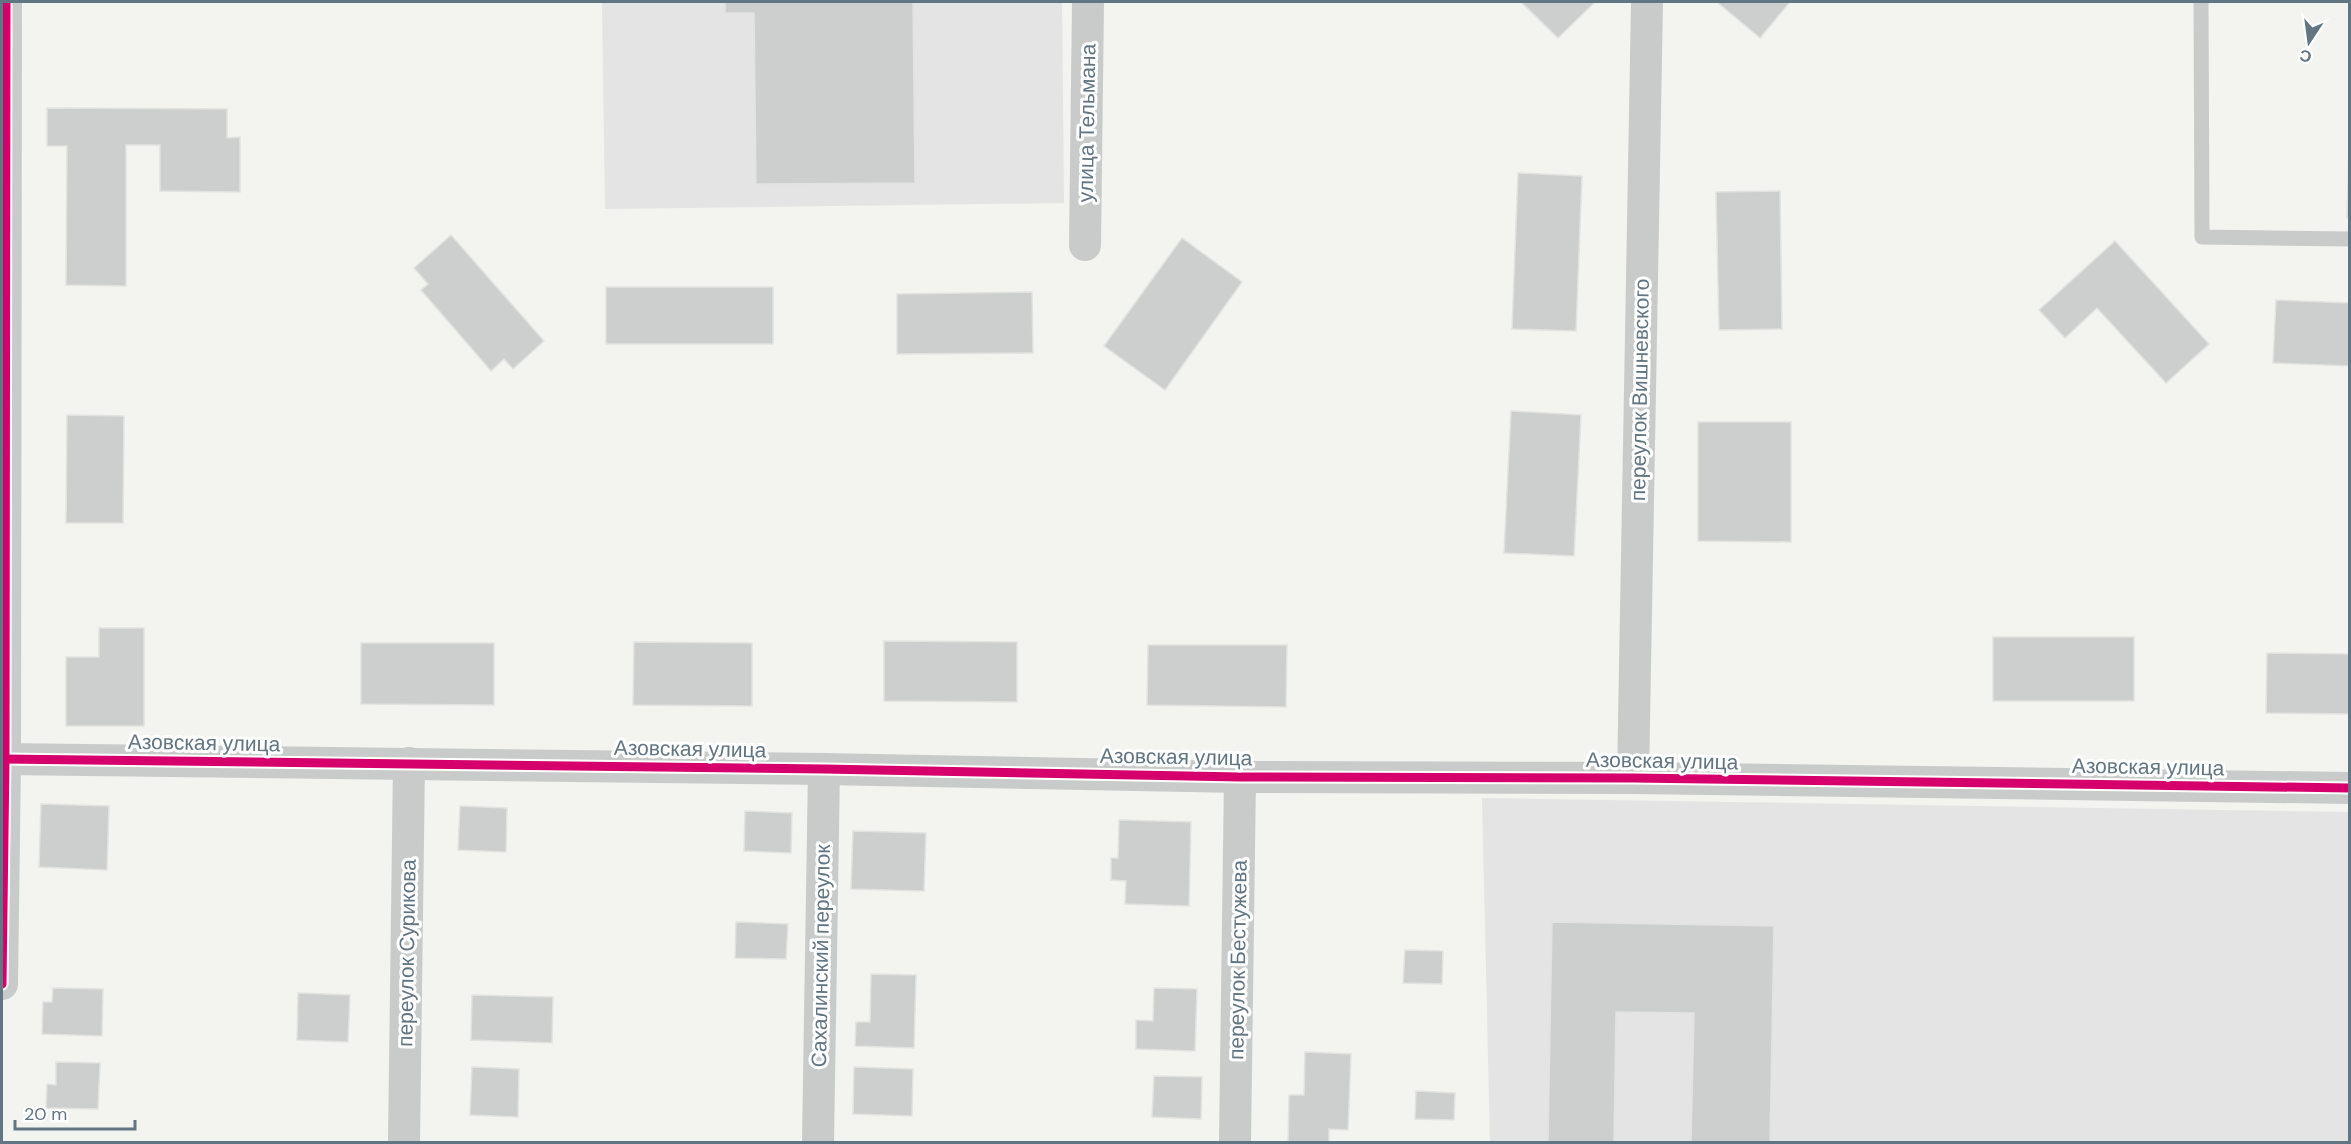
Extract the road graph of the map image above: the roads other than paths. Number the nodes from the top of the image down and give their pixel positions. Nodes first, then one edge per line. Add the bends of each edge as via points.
1 (6, 2) edge
2 (1088, 2) edge
3 (1647, 2) edge
4 (2201, 2) edge
5 (2349, 238) edge
6 (1085, 245) dead end
7 (3, 287) edge
8 (3, 759) edge
9 (409, 763) junction
10 (824, 769) junction
11 (1240, 777) junction
12 (1633, 778) junction
13 (2349, 788) edge
14 (2, 984) edge
15 (404, 1143) edge
16 (819, 1143) edge
17 (1235, 1143) edge

1 - 7 street
2 - 6 street, улица Тельмана
3 - 12 street, переулок Вишневского
4 - 5 lane via 2202,237
7 - 8 street
8 - 9 street, Азовская улица
8 - 14 street
9 - 10 street, Азовская улица
9 - 15 street, переулок Сурикова
10 - 11 street, Азовская улица
10 - 16 street, Сахалинский переулок
11 - 12 street, Азовская улица
11 - 17 street, переулок Бестужева
12 - 13 street, Азовская улица

